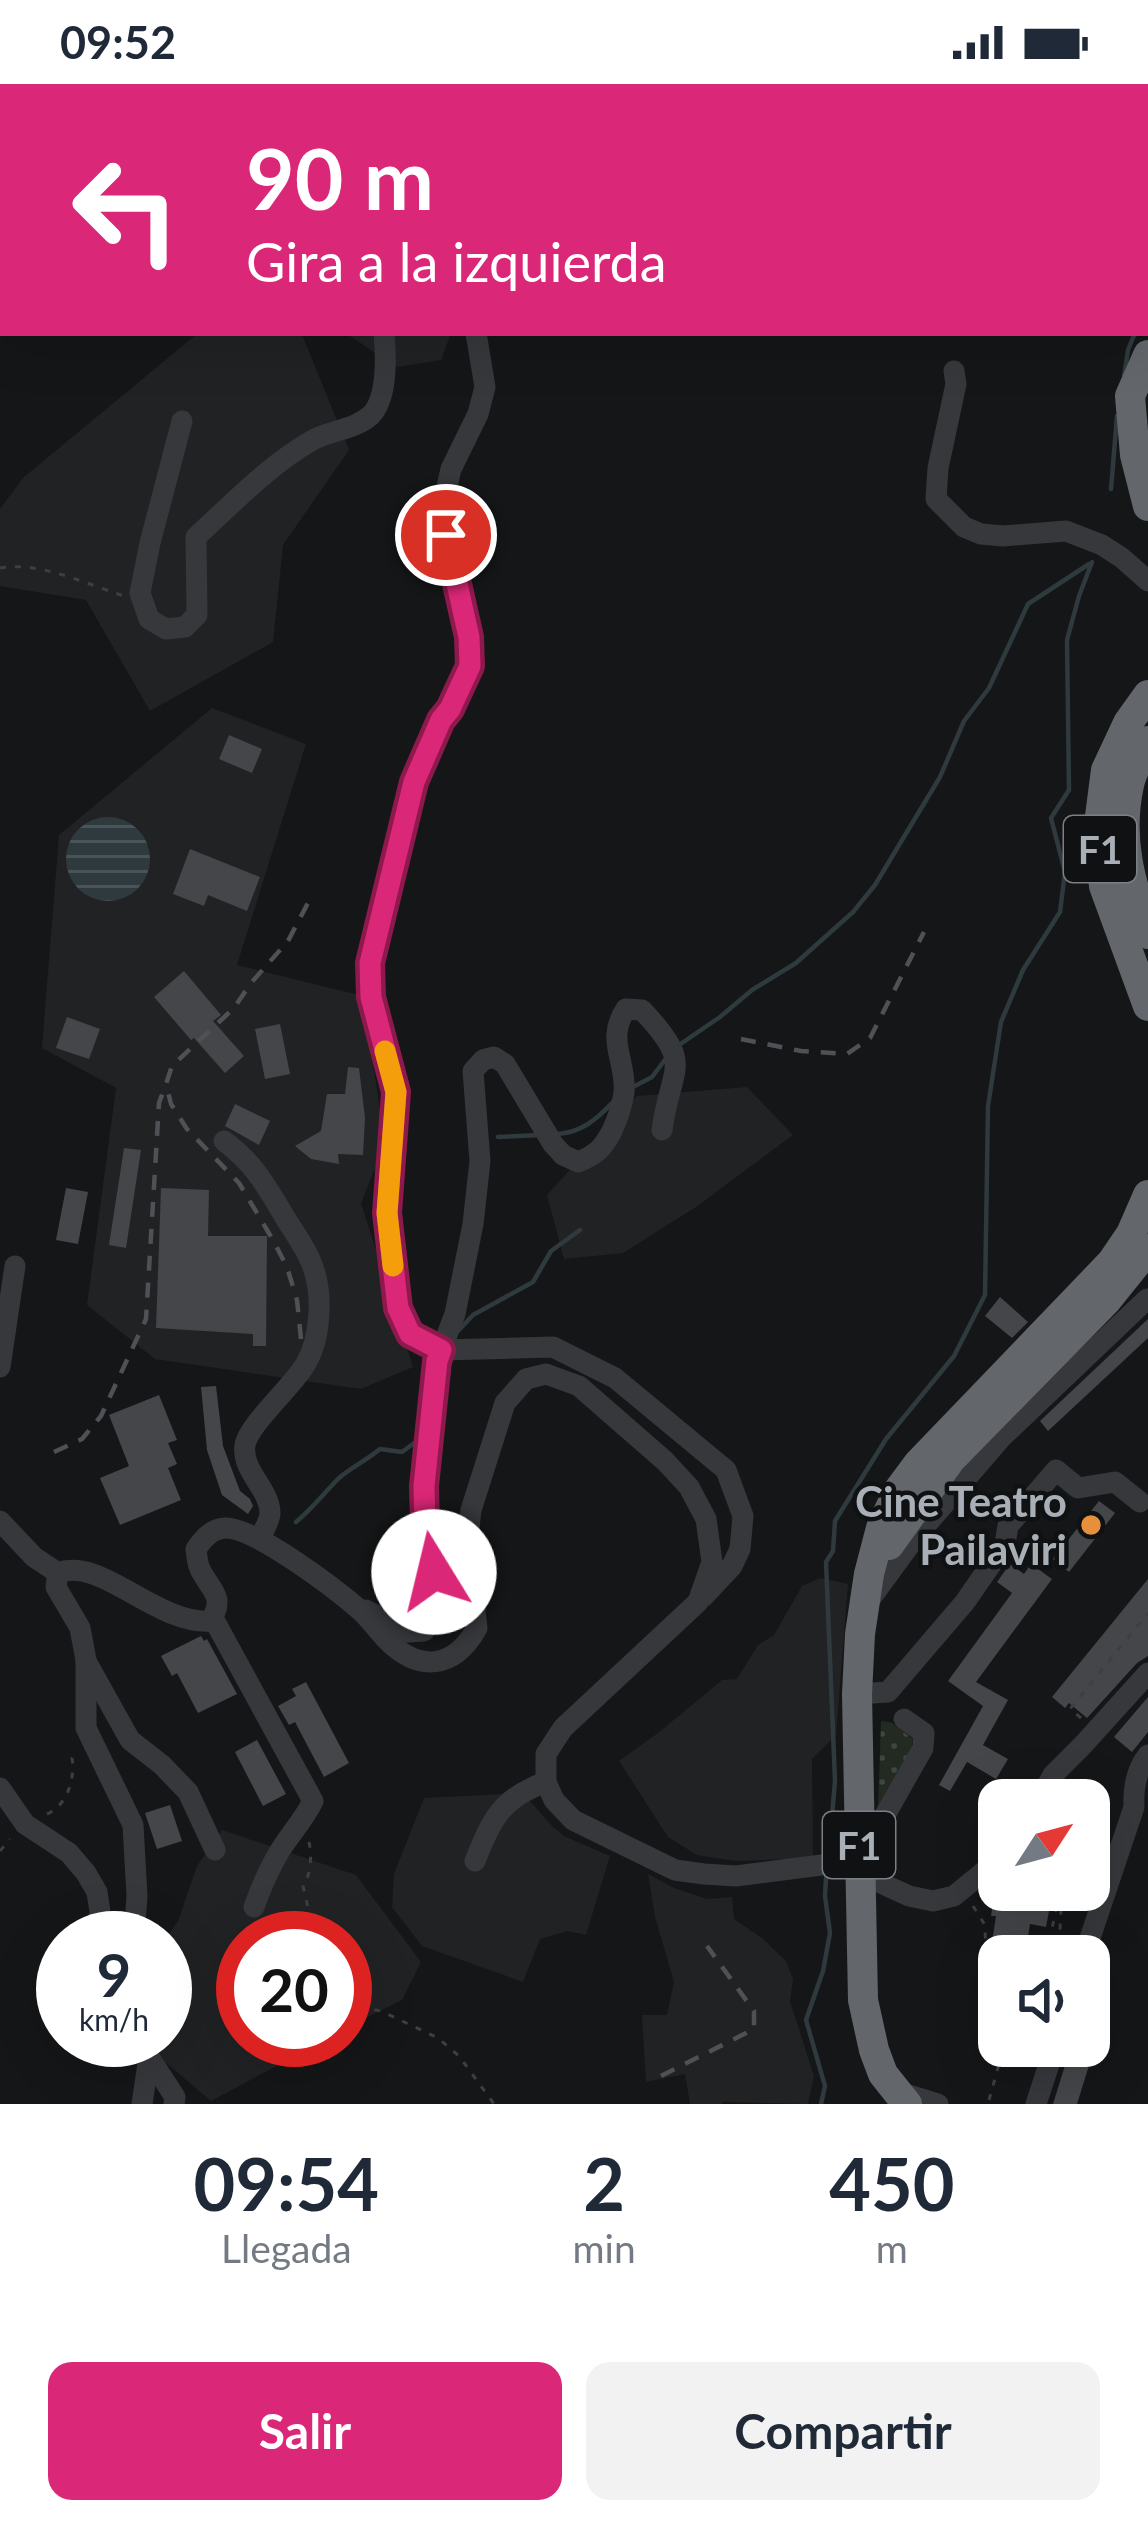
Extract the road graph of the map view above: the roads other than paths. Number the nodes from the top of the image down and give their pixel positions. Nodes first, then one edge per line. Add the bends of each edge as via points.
1 (384, 336) edge
2 (476, 336) edge
3 (1148, 355) edge
4 (954, 371) dead end
5 (182, 421) dead end
6 (1147, 496) edge
7 (1148, 581) edge
8 (1148, 695) edge
9 (1148, 741) edge
10 (1148, 934) edge
11 (1148, 1006) edge
12 (662, 1130) dead end
13 (224, 1141) dead end
14 (1148, 1195) edge
15 (1148, 1249) edge
16 (15, 1266) dead end
17 (1147, 1298) edge
18 (441, 1350) junction
19 (0, 1367) edge
20 (1140, 1502) dead end
21 (0, 1521) edge
22 (260, 1538) junction
23 (58, 1573) junction
24 (869, 1574) junction
25 (349, 1602) junction
26 (698, 1602) junction
27 (865, 1606) junction
28 (213, 1618) junction
29 (86, 1660) junction
30 (1148, 1672) edge
31 (857, 1694) junction
32 (904, 1720) dead end
33 (1148, 1756) edge
34 (1051, 1779) edge
35 (546, 1782) junction
36 (0, 1788) edge
37 (215, 1850) dead end
38 (476, 1861) dead end
39 (859, 1867) junction
40 (978, 1877) edge
41 (254, 1907) dead end
42 (100, 1911) edge
43 (136, 1911) edge
44 (1091, 1935) edge
45 (145, 2067) edge
46 (158, 2067) edge
47 (1047, 2067) edge
48 (903, 2098) edge
49 (142, 2104) edge
50 (174, 2104) edge
51 (938, 2104) edge
52 (1036, 2104) edge

1 - 5 street via 382,396 373,413 272,468 196,537 197,615 166,629 149,619 140,592
2 - 18 street via 484,387 444,500 470,666 414,782 370,963 396,1092 387,1213 398,1308 410,1334
3 - 6 highway via 1130,396
4 - 7 street via 936,499 980,534 1066,530 1102,545
8 - 11 highway, F1 via 1106,770 1098,832 1104,886
9 - 10 highway, F1 via 1129,782 1124,836
12 - 18 street via 678,1067 674,1048 642,1010 626,1010 618,1021 624,1091 616,1123 602,1150 578,1162 553,1144 505,1064 483,1060 473,1071 480,1161 473,1224
13 - 22 street via 267,1184 314,1268 319,1294 308,1362 245,1444 271,1516
14 - 24 highway, F1 via 1112,1262 908,1478 881,1528
15 - 24 highway, F1 via 951,1460
16 - 19 street
17 - 27 street via 1002,1437
18 - 25 street via 424,1486 438,1606 424,1631 408,1632
18 - 26 street via 553,1346 615,1378 726,1470 743,1516 740,1549
20 - 31 street via 1115,1482 1078,1488 1056,1470 1008,1526 1005,1544 965,1602 888,1692
21 - 23 street
22 - 25 street
22 - 28 street via 226,1528 196,1549 216,1592
23 - 28 street via 88,1571 176,1617
23 - 29 street via 56,1587 80,1628
24 - 27 highway, F1
25 - 26 street via 409,1657 432,1664 470,1641 477,1628 466,1545 471,1510 505,1403 526,1379 546,1374 579,1386 689,1487 706,1519 712,1562
26 - 35 street via 563,1728 547,1754
27 - 31 highway, F1
28 - 41 street via 313,1802
29 - 37 street via 130,1740 188,1792
29 - 43 street via 86,1728 133,1826
30 - 34 street
31 - 39 highway, F1
32 - 39 street via 924,1733 923,1748
33 - 44 street
35 - 38 street via 497,1813
35 - 39 street via 573,1820 675,1870 736,1876
36 - 42 street via 25,1823 86,1873
39 - 40 street via 932,1901
39 - 48 highway, F1 via 863,2000 883,2074
45 - 49 street
46 - 50 street
47 - 52 street
48 - 51 street

